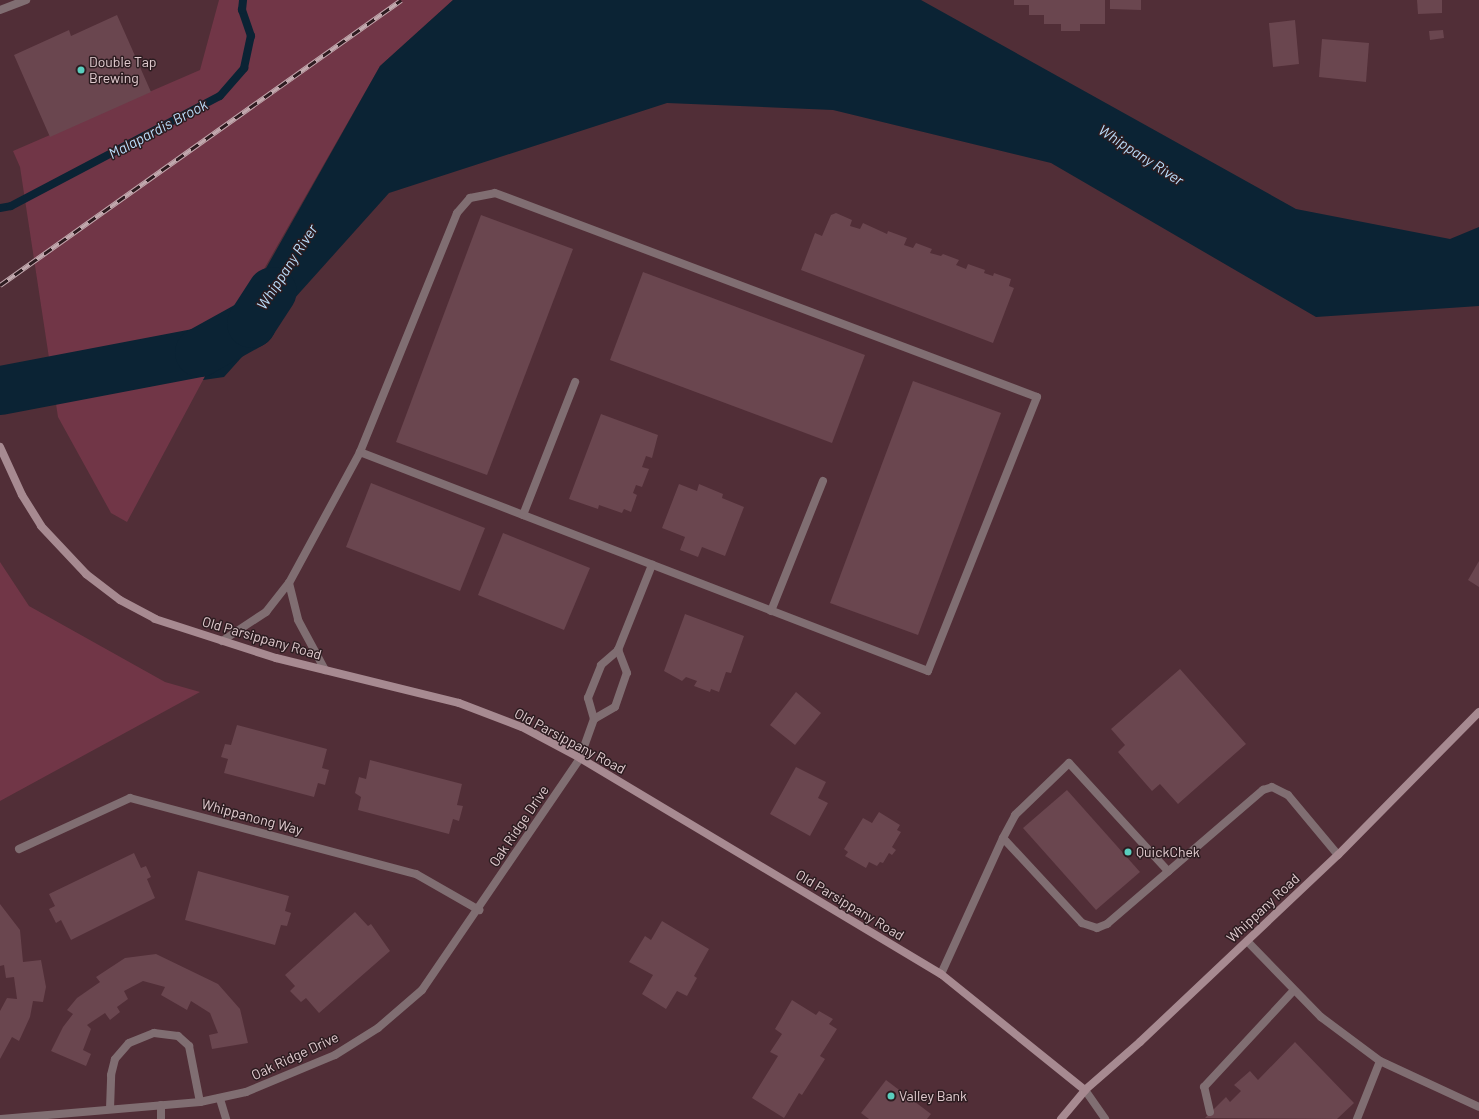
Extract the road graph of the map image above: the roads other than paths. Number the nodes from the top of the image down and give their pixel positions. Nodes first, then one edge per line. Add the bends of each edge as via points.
1 (26, 0) edge
2 (0, 10) edge
3 (575, 382) dead end
4 (0, 446) edge
5 (360, 452) junction
6 (823, 481) dead end
7 (523, 515) junction
8 (652, 565) junction
9 (289, 583) junction
10 (772, 611) junction
11 (222, 641) junction
12 (618, 650) junction
13 (325, 670) junction
14 (1479, 712) edge
15 (594, 719) junction
16 (580, 758) junction
17 (1003, 838) junction
18 (19, 849) dead end
19 (1338, 855) junction
20 (1168, 871) junction
21 (479, 910) junction
22 (1247, 942) junction
23 (941, 974) junction
24 (1294, 990) junction
25 (1380, 1061) junction
26 (1085, 1090) junction
27 (220, 1099) junction
28 (200, 1102) junction
29 (161, 1105) junction
30 (1479, 1108) edge
31 (110, 1109) junction
32 (1210, 1112) dead end
33 (2, 1119) edge
34 (161, 1119) edge
35 (226, 1119) edge
36 (1061, 1119) edge
37 (1105, 1119) edge
38 (1357, 1119) edge

1 - 2 lane
3 - 7 lane
4 - 11 main road, Old Parsippany Road via 22,495 41,526 86,574 120,600 156,619
5 - 7 lane
5 - 9 lane
5 - 10 lane via 457,213 470,198 495,193 1037,397 928,671
6 - 10 lane
7 - 8 lane
8 - 10 lane
8 - 12 lane
9 - 11 lane via 266,612
9 - 13 lane via 298,620
11 - 13 main road, Old Parsippany Road
12 - 15 lane via 601,665 588,698
12 - 15 lane via 627,673 615,707
13 - 16 main road, Old Parsippany Road via 459,703 518,725
14 - 19 main road, Whippany Road
15 - 16 lane, Oak Ridge Drive
16 - 21 lane, Oak Ridge Drive
16 - 23 main road, Old Parsippany Road
17 - 20 lane via 1088,927 1097,928 1107,924
17 - 20 lane via 1015,815 1069,763
17 - 23 lane
18 - 21 lane, Whippanong Way via 130,798 416,874
19 - 20 lane via 1288,796 1272,787 1257,793
19 - 22 main road, Whippany Road
21 - 27 lane, Oak Ridge Drive via 422,990 378,1028 335,1054 286,1077
22 - 24 lane
22 - 26 main road, Whippany Road
23 - 26 main road, Old Parsippany Road
24 - 25 lane via 1321,1017
24 - 32 lane via 1204,1087
25 - 30 lane
25 - 38 lane
26 - 36 main road, Whippany Road
26 - 37 lane
27 - 28 lane, Oak Ridge Drive
27 - 35 lane
28 - 29 lane, Oak Ridge Drive
28 - 31 lane via 189,1046 178,1036 154,1033 129,1043 115,1059 111,1075
29 - 31 lane, Oak Ridge Drive
29 - 34 lane
31 - 33 lane, Oak Ridge Drive

